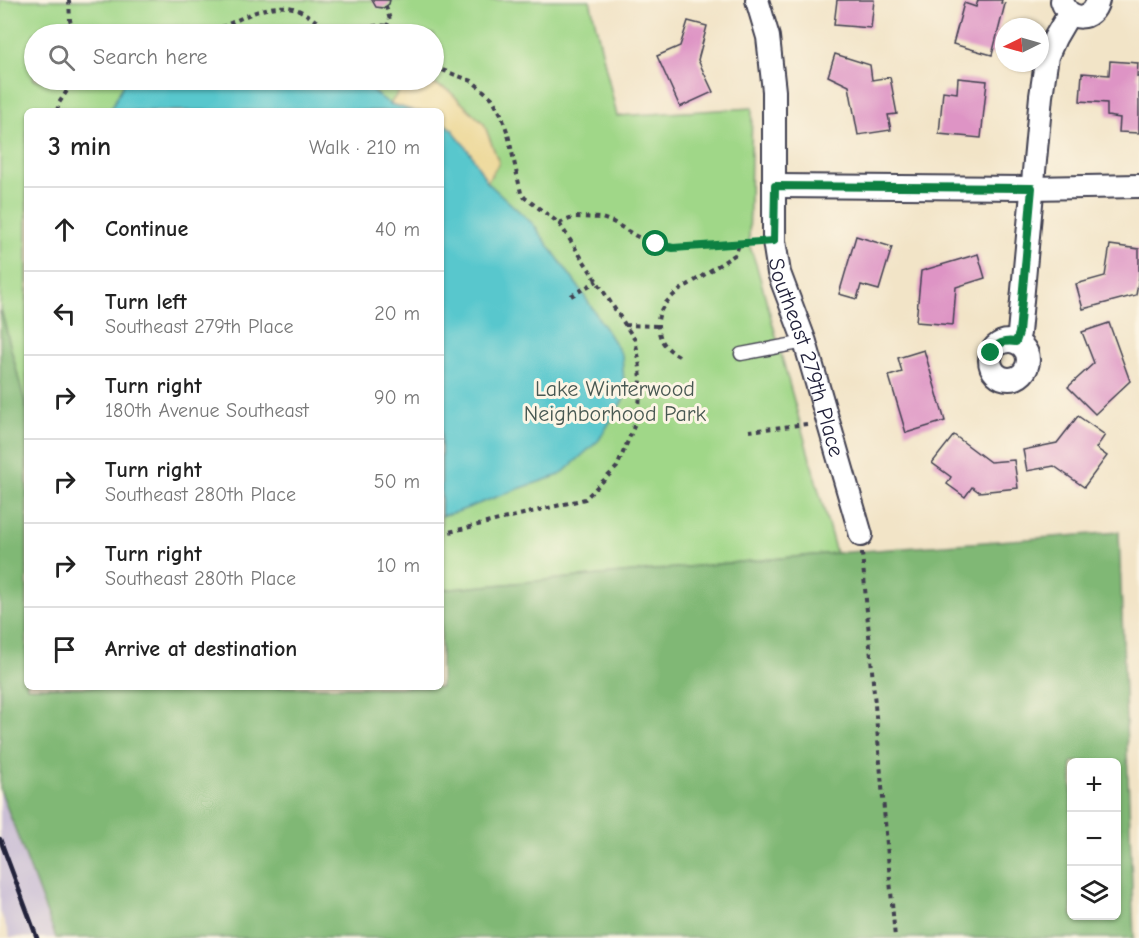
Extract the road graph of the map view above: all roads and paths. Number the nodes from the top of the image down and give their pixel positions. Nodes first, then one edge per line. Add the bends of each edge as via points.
1 (69, 0) edge
2 (757, 0) edge
3 (1098, 0) edge
4 (386, 6) dead end
5 (1065, 7) edge
6 (71, 24) edge
7 (227, 24) edge
8 (322, 24) edge
9 (388, 24) edge
10 (444, 71) edge
11 (67, 90) edge
12 (58, 108) edge
13 (775, 186) junction
14 (1139, 186) edge
15 (1032, 188) junction
16 (559, 223) junction
17 (774, 241) junction
18 (739, 244) junction
19 (597, 281) junction
20 (572, 296) dead end
21 (625, 325) junction
22 (657, 326) junction
23 (805, 342) junction
24 (1016, 342) dead end
25 (741, 354) dead end
26 (679, 356) dead end
27 (828, 422) junction
28 (749, 431) dead end
29 (444, 533) edge
30 (861, 535) joint
31 (895, 938) edge

1 - 6 path
2 - 13 street, Southeast 279th Place via 768,36 774,91
3 - 5 street via 1095,9 1083,17 1076,17
4 - 9 path
5 - 15 street via 1047,56
7 - 8 path via 256,12 293,7
10 - 16 path via 472,81 492,98 508,134 521,193
11 - 12 path
13 - 15 street
13 - 17 street, Southeast 279th Place
14 - 15 street
15 - 24 street
16 - 18 path via 575,217 602,218 636,236 673,248
16 - 19 path
17 - 18 path
17 - 23 street, Southeast 279th Place via 779,273
18 - 22 path via 736,254 675,293 659,314
19 - 20 path
19 - 21 path
21 - 22 path
21 - 29 path via 635,340 641,379 633,429 617,467 585,499
22 - 26 path via 665,346
23 - 25 lane
23 - 27 street, Southeast 279th Place
27 - 28 path
27 - 30 street, Southeast 279th Place
30 - 31 path

